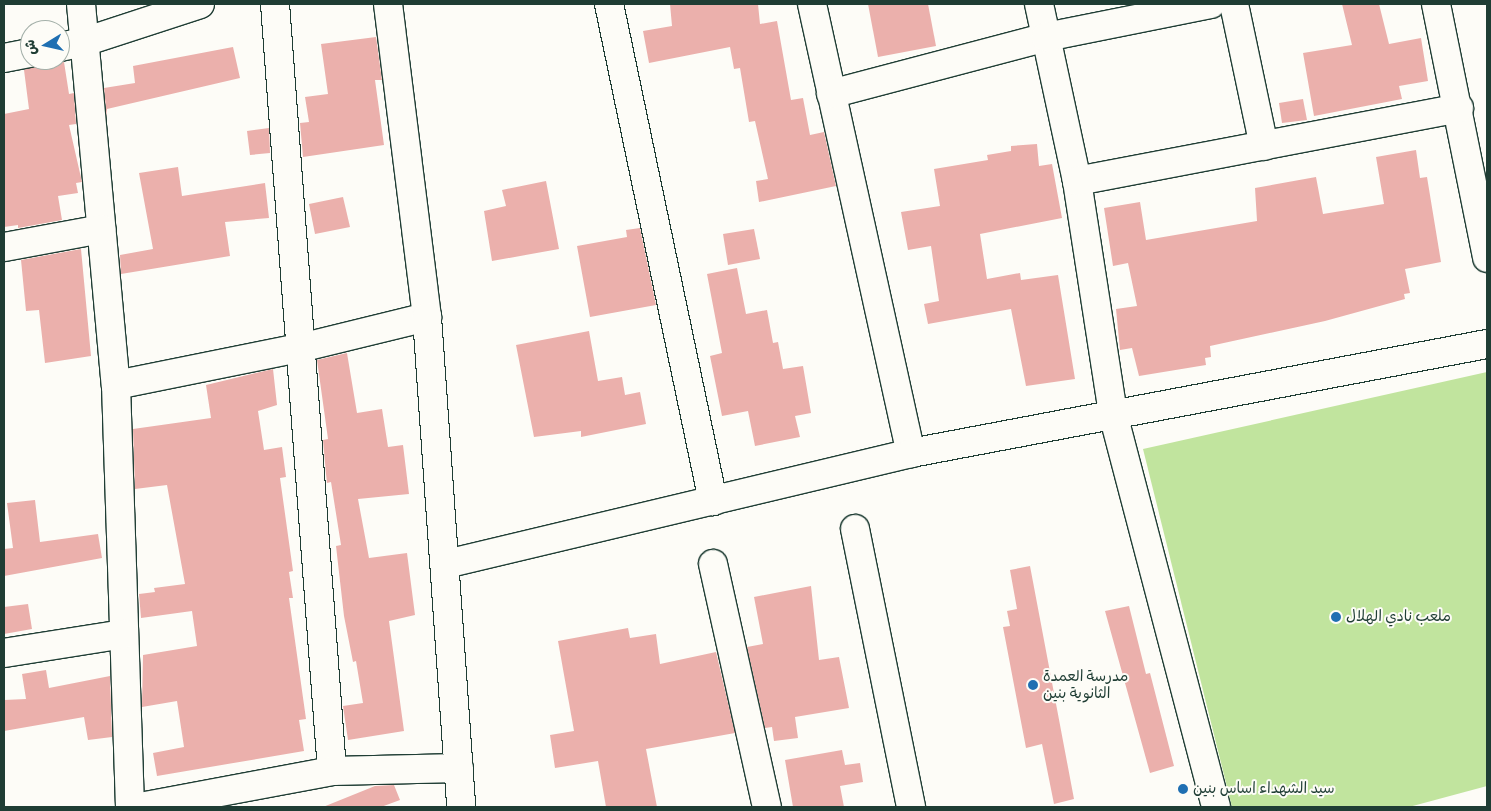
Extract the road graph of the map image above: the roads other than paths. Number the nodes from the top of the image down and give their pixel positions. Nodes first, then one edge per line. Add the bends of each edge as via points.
1 (81, 4) edge
2 (200, 4) edge
3 (275, 4) edge
4 (388, 4) edge
5 (609, 4) edge
6 (812, 4) edge
7 (1039, 4) edge
8 (1211, 4) edge
9 (1234, 4) edge
10 (1436, 4) edge
11 (1046, 37) junction
12 (72, 45) edge
13 (20, 55) edge
14 (4, 58) edge
15 (832, 94) junction
16 (1459, 108) junction
17 (1264, 146) junction
18 (1077, 181) junction
19 (101, 229) junction
20 (4, 248) edge
21 (1487, 258) edge
22 (427, 317) junction
23 (1487, 344) edge
24 (300, 348) junction
25 (116, 384) junction
26 (1113, 414) junction
27 (911, 453) junction
28 (713, 501) junction
29 (855, 529) dead end
30 (446, 564) junction
31 (713, 564) dead end
32 (124, 634) junction
33 (4, 653) edge
34 (459, 768) junction
35 (332, 771) junction
36 (239, 798) edge
37 (130, 807) edge
38 (140, 807) edge
39 (461, 807) edge
40 (767, 807) edge
41 (911, 807) edge
42 (1216, 807) edge

1 - 12 street
2 - 12 street
3 - 24 street
4 - 22 street
5 - 28 street
6 - 15 street
7 - 11 street
8 - 11 street
9 - 17 street
10 - 16 street
11 - 15 street
11 - 18 street
12 - 19 street
13 - 14 street
15 - 27 street
16 - 17 street
16 - 21 street
17 - 18 street
18 - 26 street
19 - 20 street
19 - 25 street
22 - 24 street
22 - 30 street
23 - 26 street
24 - 25 street
24 - 35 street
25 - 32 street
26 - 27 street
26 - 42 street
27 - 28 street
28 - 30 street
29 - 41 street
30 - 34 street
31 - 40 street
32 - 33 street
32 - 37 street
34 - 35 street
34 - 39 street
35 - 36 street
36 - 38 street

